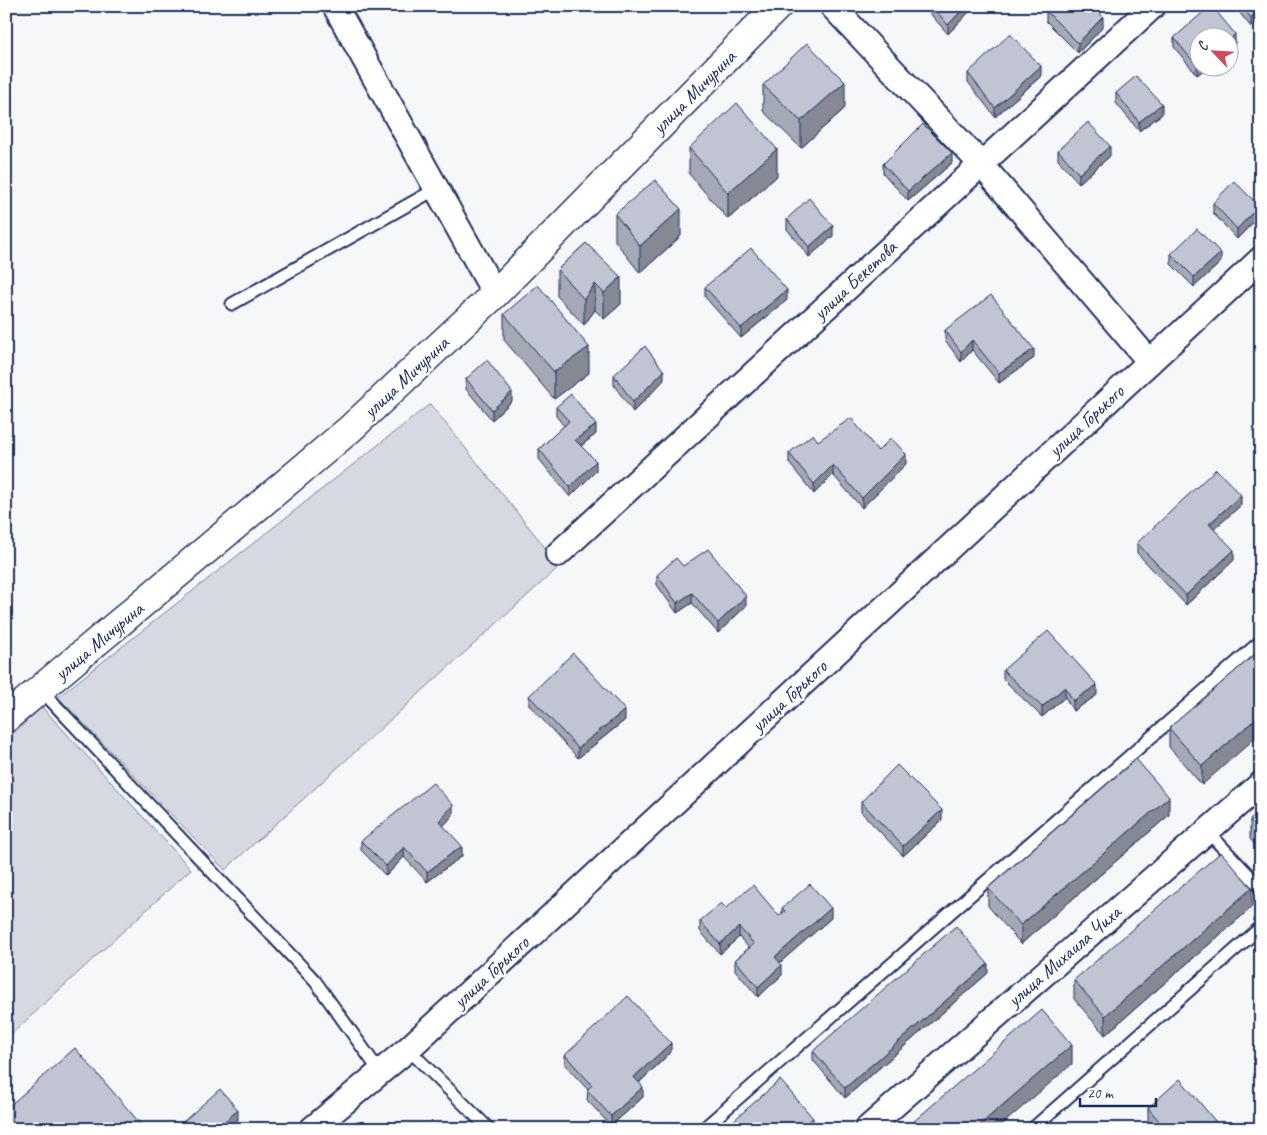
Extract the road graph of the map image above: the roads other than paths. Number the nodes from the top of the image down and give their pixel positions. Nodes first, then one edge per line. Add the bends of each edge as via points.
1 (335, 6) edge
2 (778, 6) edge
3 (832, 6) edge
4 (1153, 6) edge
5 (981, 164) junction
6 (436, 188) junction
7 (1261, 259) edge
8 (495, 294) junction
9 (232, 304) dead end
10 (1150, 362) junction
11 (558, 554) dead end
12 (1261, 641) edge
13 (41, 690) junction
14 (6, 718) edge
15 (1261, 784) edge
16 (1207, 831) junction
17 (1261, 888) edge
18 (1261, 927) edge
19 (408, 1049) junction
20 (380, 1072) junction
21 (312, 1129) edge
22 (489, 1129) edge
23 (703, 1129) edge
24 (867, 1129) edge
25 (1032, 1129) edge

1 - 6 street
2 - 8 street, улица Мичурина
3 - 5 street
4 - 5 street, улица Бекетова
5 - 10 street
5 - 11 street, улица Бекетова
6 - 8 street
6 - 9 lane
7 - 10 street, улица Горького
8 - 13 street, улица Мичурина via 350,429
10 - 19 street, улица Горького
12 - 23 lane
13 - 14 street, улица Мичурина
13 - 20 lane via 315,980
15 - 16 street, улица Михаила Чиха
16 - 17 lane
16 - 24 street, улица Михаила Чиха
18 - 25 lane
19 - 20 street, улица Горького
19 - 22 lane
20 - 21 street, улица Горького

